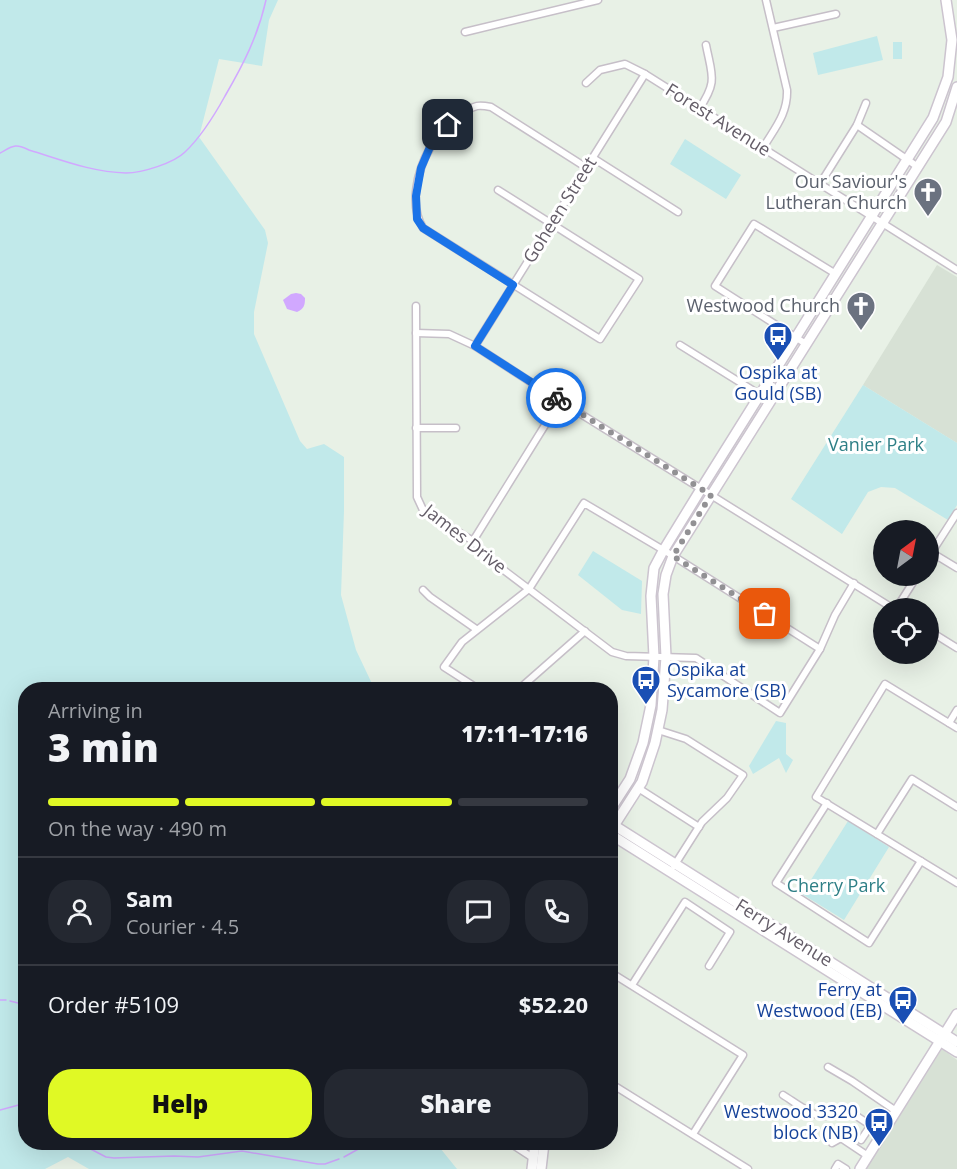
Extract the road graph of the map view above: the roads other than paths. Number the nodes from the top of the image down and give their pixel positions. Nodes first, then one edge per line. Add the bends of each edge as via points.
1 (598, 0) edge
2 (766, 0) edge
3 (946, 0) edge
4 (836, 14) dead end
5 (773, 28) junction
6 (465, 32) dead end
7 (706, 45) dead end
8 (645, 74) junction
9 (585, 83) dead end
10 (957, 87) edge
11 (866, 103) dead end
12 (699, 109) junction
13 (857, 125) junction
14 (763, 148) junction
15 (593, 158) junction
16 (907, 159) junction
17 (918, 166) junction
18 (587, 168) junction
19 (820, 184) junction
20 (498, 190) dead end
21 (678, 212) dead end
22 (871, 217) junction
23 (551, 224) junction
24 (882, 224) junction
25 (957, 270) edge
26 (836, 274) junction
27 (513, 285) junction
28 (416, 306) dead end
29 (416, 333) junction
30 (796, 337) junction
31 (806, 344) junction
32 (680, 345) dead end
33 (475, 346) junction
34 (760, 395) junction
35 (560, 401) junction
36 (770, 401) junction
37 (416, 428) junction
38 (456, 428) dead end
39 (701, 489) junction
40 (711, 495) junction
41 (957, 513) edge
42 (939, 540) edge
43 (473, 541) junction
44 (663, 550) junction
45 (673, 556) junction
46 (939, 559) edge
47 (957, 568) edge
48 (854, 583) junction
49 (528, 589) junction
50 (423, 590) dead end
51 (878, 598) edge
52 (476, 629) junction
53 (585, 631) junction
54 (939, 637) edge
55 (957, 648) edge
56 (820, 649) junction
57 (654, 657) junction
58 (666, 657) junction
59 (467, 682) edge
60 (527, 682) edge
61 (957, 710) edge
62 (949, 723) junction
63 (957, 728) edge
64 (658, 730) junction
65 (638, 788) junction
66 (618, 798) edge
67 (827, 803) junction
68 (957, 807) edge
69 (618, 820) edge
70 (699, 827) junction
71 (618, 833) edge
72 (877, 834) junction
73 (921, 861) junction
74 (673, 868) junction
75 (957, 884) edge
76 (709, 966) dead end
77 (618, 977) edge
78 (632, 985) junction
79 (957, 1014) edge
80 (942, 1037) junction
81 (957, 1042) edge
82 (957, 1052) edge
83 (828, 1067) dead end
84 (618, 1088) edge
85 (783, 1095) dead end
86 (896, 1111) junction
87 (871, 1125) junction
88 (882, 1133) junction
89 (693, 1134) junction
90 (861, 1140) dead end
91 (832, 1143) dead end
92 (520, 1150) edge
93 (868, 1155) junction
94 (539, 1163) edge
95 (532, 1169) edge
96 (551, 1169) edge
97 (748, 1169) edge
98 (835, 1169) edge
99 (846, 1169) edge
100 (860, 1169) edge

1 - 6 street
2 - 5 street
3 - 16 main road via 952,40 948,77 933,118
4 - 5 street
5 - 14 street via 787,101
7 - 12 street via 713,81
8 - 9 street, Forest Avenue via 625,64 600,70
8 - 12 street, Forest Avenue
8 - 15 street, Goheen Street
10 - 17 main road via 945,122
11 - 13 street
12 - 14 street, Forest Avenue
13 - 16 street
13 - 19 street
14 - 19 street, Forest Avenue
15 - 18 street, Goheen Street
15 - 21 street
16 - 17 street
16 - 22 main road
17 - 24 main road
18 - 23 street, Goheen Street
18 - 27 street via 490,107 479,105 448,125 430,147 421,168 417,219 423,228
19 - 22 street, Forest Avenue
20 - 23 street
22 - 24 street, Forest Avenue
22 - 26 main road
23 - 27 street, Goheen Street
23 - 27 street via 639,279 600,339
24 - 25 street, Forest Avenue
24 - 31 main road
26 - 30 main road
26 - 30 street via 754,224 716,286
27 - 33 street, Goheen Street
28 - 29 street, James Drive
29 - 33 street via 448,334
29 - 37 street, James Drive
30 - 31 street
30 - 34 main road
31 - 36 main road
32 - 34 street
33 - 35 street
34 - 36 street
34 - 39 main road
35 - 39 street
35 - 43 street
36 - 40 main road
37 - 38 street
37 - 43 street, James Drive via 417,497 423,510
39 - 40 street
39 - 44 main road
40 - 45 main road
40 - 48 street
41 - 42 street
43 - 49 street, James Drive
44 - 45 street
44 - 49 street via 584,503
44 - 57 main road via 654,568 651,596
45 - 56 street
45 - 58 main road via 663,594
46 - 47 street
48 - 51 street
48 - 56 street
49 - 52 street
49 - 53 street, James Drive
50 - 52 street
52 - 59 street via 444,668
53 - 57 street, James Drive via 612,652
53 - 60 street
54 - 55 street
56 - 58 street, James Drive via 780,713 696,658
57 - 58 street, James Drive
57 - 66 main road via 644,742
58 - 64 main road
61 - 62 street
62 - 63 street
62 - 67 street via 885,684 816,797
64 - 65 main road
64 - 70 street via 686,739 743,775
65 - 69 main road
65 - 70 street
67 - 72 street
67 - 73 street via 776,883 869,943
68 - 72 street via 912,779
70 - 74 street
71 - 74 main road, Ferry Avenue
72 - 73 street
73 - 75 street
74 - 80 main road, Ferry Avenue
76 - 78 street, Ferry Avenue via 730,932 684,902
77 - 78 street
78 - 89 street via 743,1055
79 - 80 main road
80 - 81 main road, Ferry Avenue
80 - 82 main road, Ferry Avenue
80 - 86 main road
83 - 86 street
84 - 89 street
85 - 87 street via 814,1114 822,1116 846,1109
86 - 88 main road
87 - 88 street
87 - 90 street
88 - 93 main road
89 - 97 street
91 - 93 street via 841,1138
92 - 94 street
93 - 100 main road
94 - 95 main road
94 - 96 main road
98 - 99 street via 838,1164

